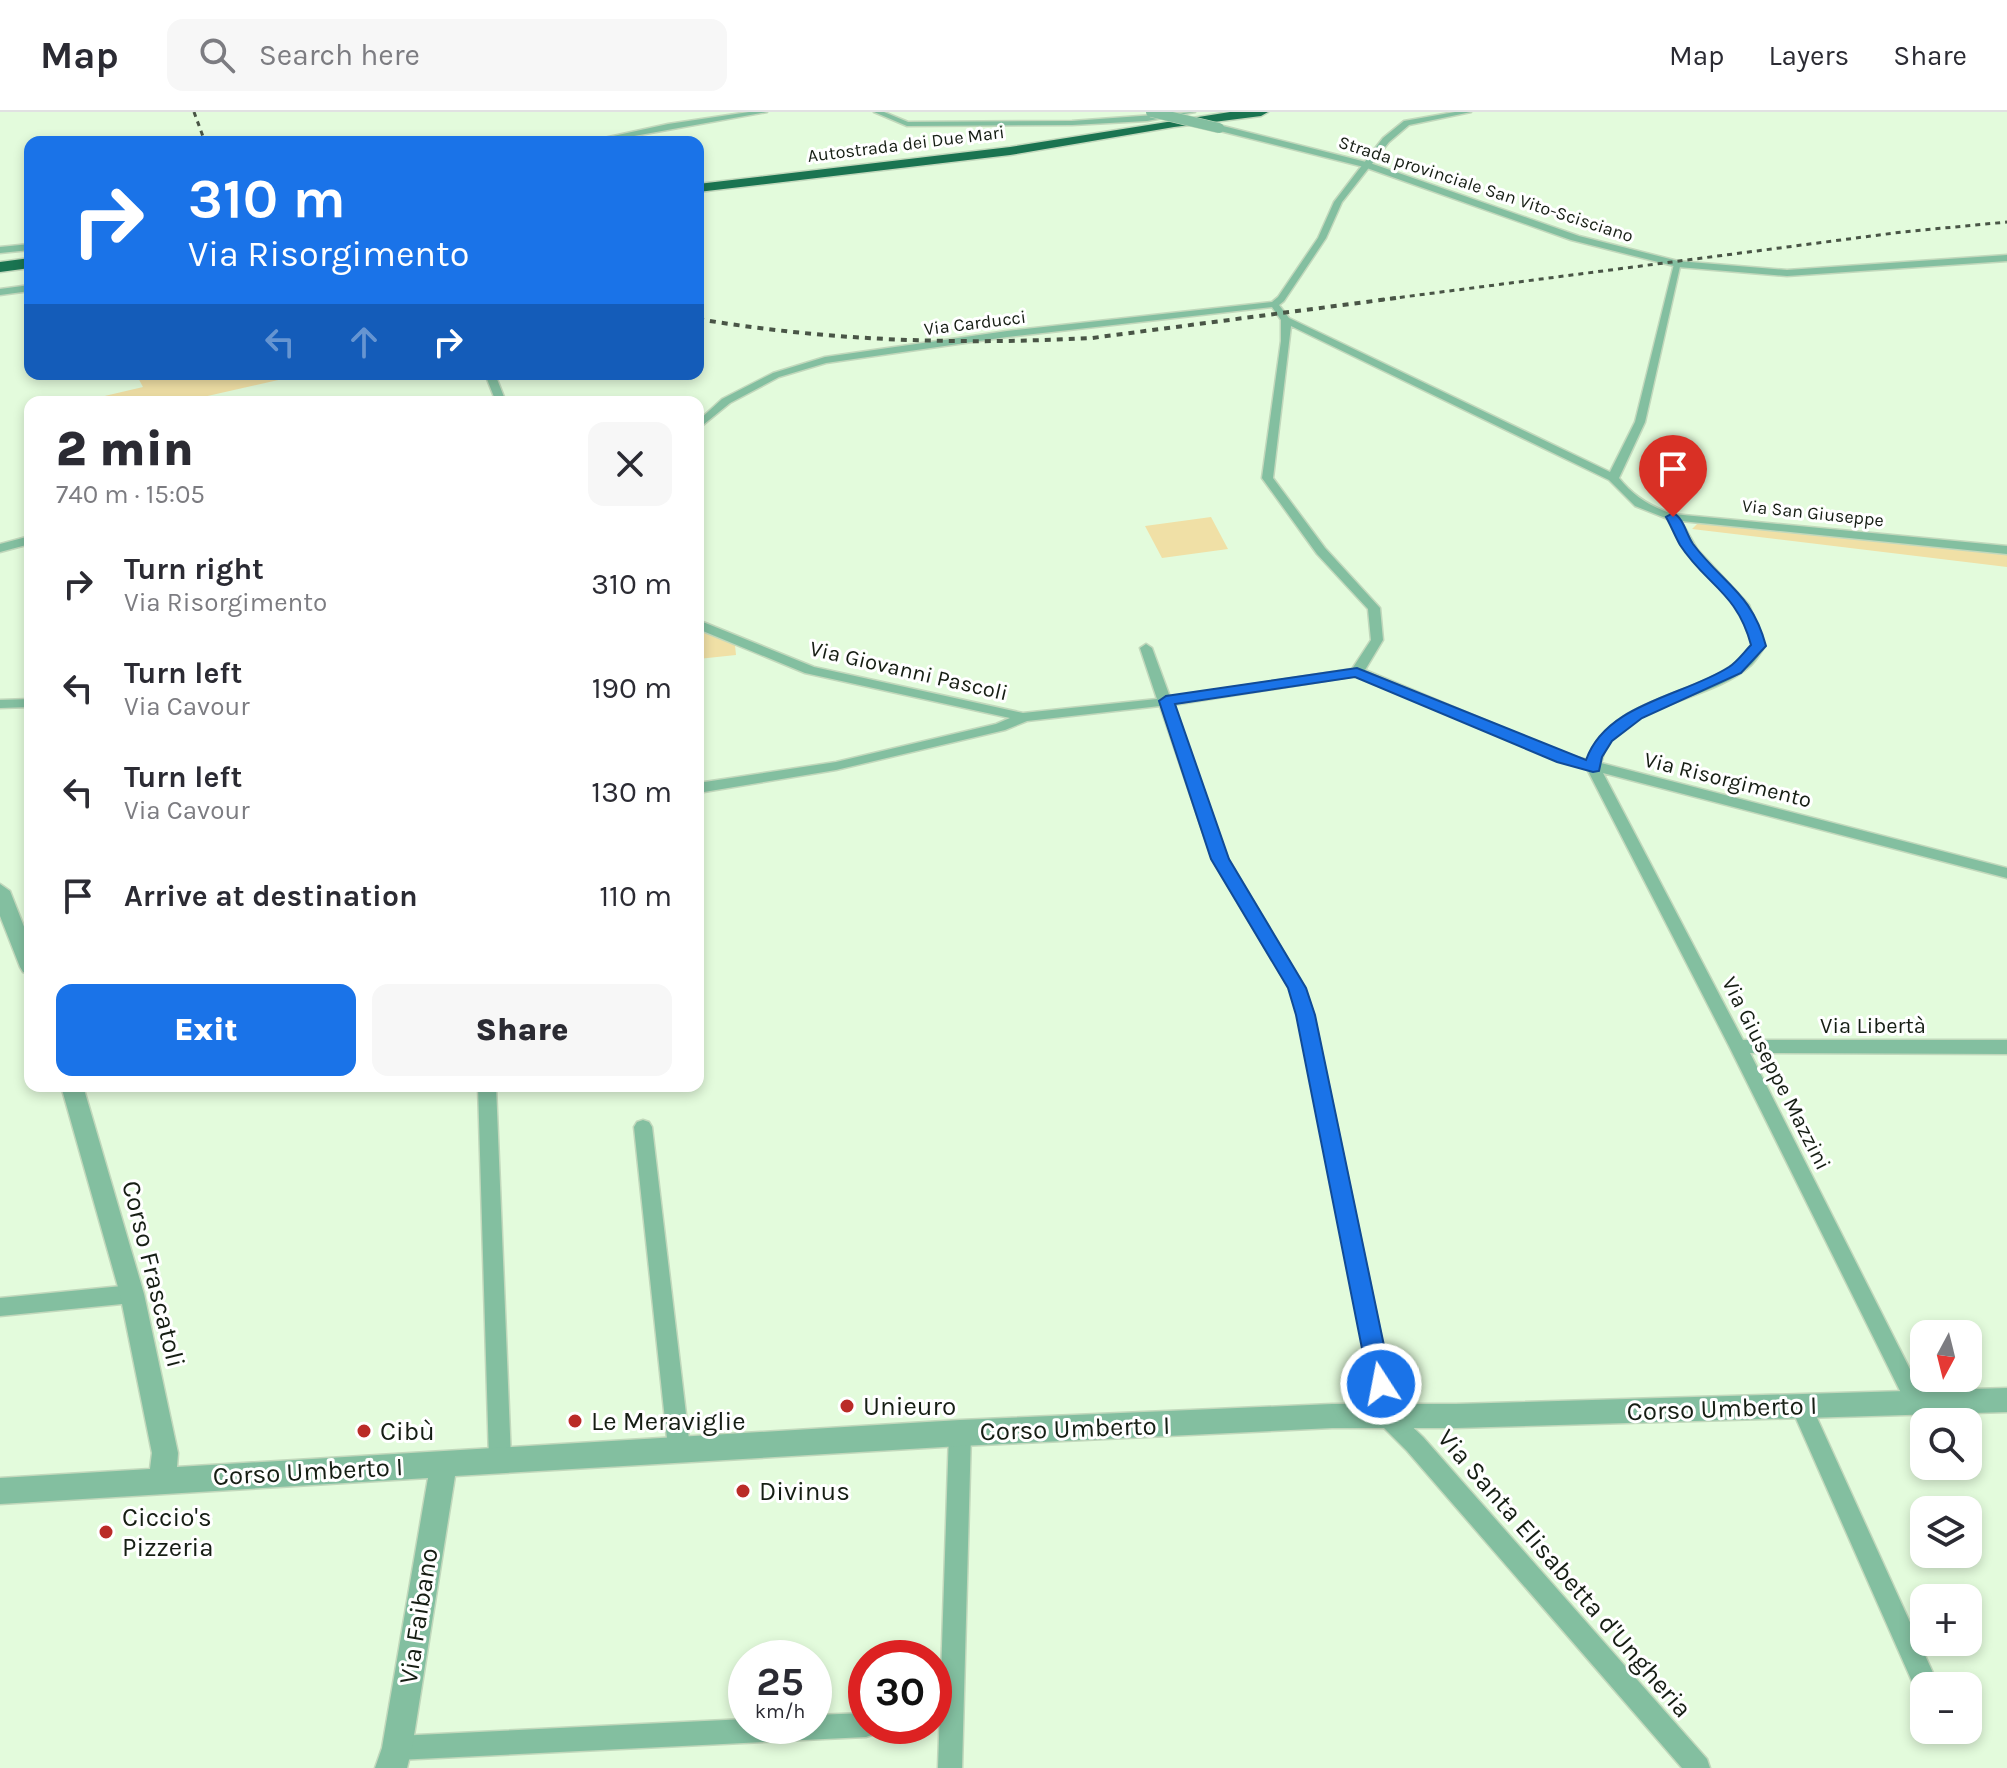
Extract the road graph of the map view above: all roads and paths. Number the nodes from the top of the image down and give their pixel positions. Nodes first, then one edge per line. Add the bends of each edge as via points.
1 (763, 112) edge
2 (878, 112) edge
3 (1150, 112) edge
4 (1191, 112) edge
5 (1229, 112) edge
6 (1261, 112) edge
7 (1467, 112) edge
8 (619, 136) edge
9 (946, 139) dead end
10 (1367, 165) junction
11 (704, 187) edge
12 (24, 248) edge
13 (0, 250) edge
14 (2007, 258) edge
15 (1678, 264) junction
16 (24, 266) edge
17 (0, 269) edge
18 (24, 289) edge
19 (0, 292) edge
20 (1274, 304) junction
21 (1286, 320) junction
22 (704, 421) edge
23 (1613, 478) junction
24 (1673, 517) junction
25 (24, 542) edge
26 (0, 548) edge
27 (2007, 550) edge
28 (704, 626) edge
29 (1146, 648) dead end
30 (1357, 672) junction
31 (1166, 701) junction
32 (24, 703) edge
33 (0, 704) edge
34 (1023, 717) junction
35 (1593, 767) junction
36 (704, 787) edge
37 (2007, 873) edge
38 (0, 891) edge
39 (24, 952) edge
40 (1738, 1046) junction
41 (2007, 1047) edge
42 (74, 1092) edge
43 (487, 1092) edge
44 (643, 1127) dead end
45 (132, 1294) junction
46 (0, 1307) edge
47 (2007, 1400) edge
48 (1916, 1402) junction
49 (1801, 1405) junction
50 (1387, 1417) junction
51 (960, 1433) junction
52 (679, 1448) junction
53 (500, 1459) junction
54 (444, 1463) junction
55 (162, 1479) junction
56 (0, 1491) edge
57 (948, 1640) edge
58 (1921, 1672) edge
59 (848, 1726) edge
60 (946, 1744) edge
61 (394, 1758) edge
62 (950, 1768) edge
63 (1698, 1768) edge

1 - 8 street
2 - 4 street via 922,124 1072,123
3 - 10 street, Strada provinciale San Vito-Scisciano, bridge
5 - 9 highway, Autostrada dei Due Mari
6 - 11 highway, Autostrada dei Due Mari via 1010,151
7 - 10 street via 1407,123
10 - 15 street, Strada provinciale San Vito-Scisciano via 1575,238
10 - 20 street via 1338,202 1308,261
12 - 13 street
14 - 15 street, Strada provinciale San Vito-Scisciano via 1787,273
15 - 23 street via 1640,422
16 - 17 highway
18 - 19 street
20 - 21 street
20 - 22 street, Via Carducci via 825,360 776,375 726,401
21 - 23 street, Via San Giuseppe
21 - 30 street via 1267,478 1321,551 1374,608 1377,640
23 - 24 street, Via San Giuseppe via 1641,505
24 - 27 street, Via San Giuseppe
24 - 35 street via 1687,545 1740,601 1759,646 1736,669 1636,715 1606,738
25 - 26 street
28 - 34 street, Via Giovanni Pascoli via 810,670
29 - 31 street
30 - 31 street
30 - 35 street, Via Risorgimento
31 - 34 street
31 - 50 street via 1220,859 1297,988 1306,1015
32 - 33 street
34 - 36 street via 836,766
35 - 37 street, Via Risorgimento
35 - 40 street, Via Giuseppe Mazzini
38 - 39 street
40 - 41 street, Via Libertà
40 - 48 street, Via Giuseppe Mazzini
42 - 45 street, Corso Frascatoli
43 - 53 street
44 - 52 street
45 - 46 street
45 - 55 street, Corso Frascatoli via 165,1453
47 - 48 street, Corso Umberto I
48 - 49 street, Corso Umberto I
49 - 50 street, Corso Umberto I
49 - 58 street
50 - 51 street, Corso Umberto I
50 - 63 street, Via Santa Elisabetta d'Ungheria
51 - 52 street, Corso Umberto I
51 - 57 street
52 - 53 street, Corso Umberto I
53 - 54 street, Corso Umberto I
54 - 55 street, Corso Umberto I
54 - 61 street, Via Faibano
55 - 56 street, Corso Umberto I
59 - 61 street
60 - 62 street

